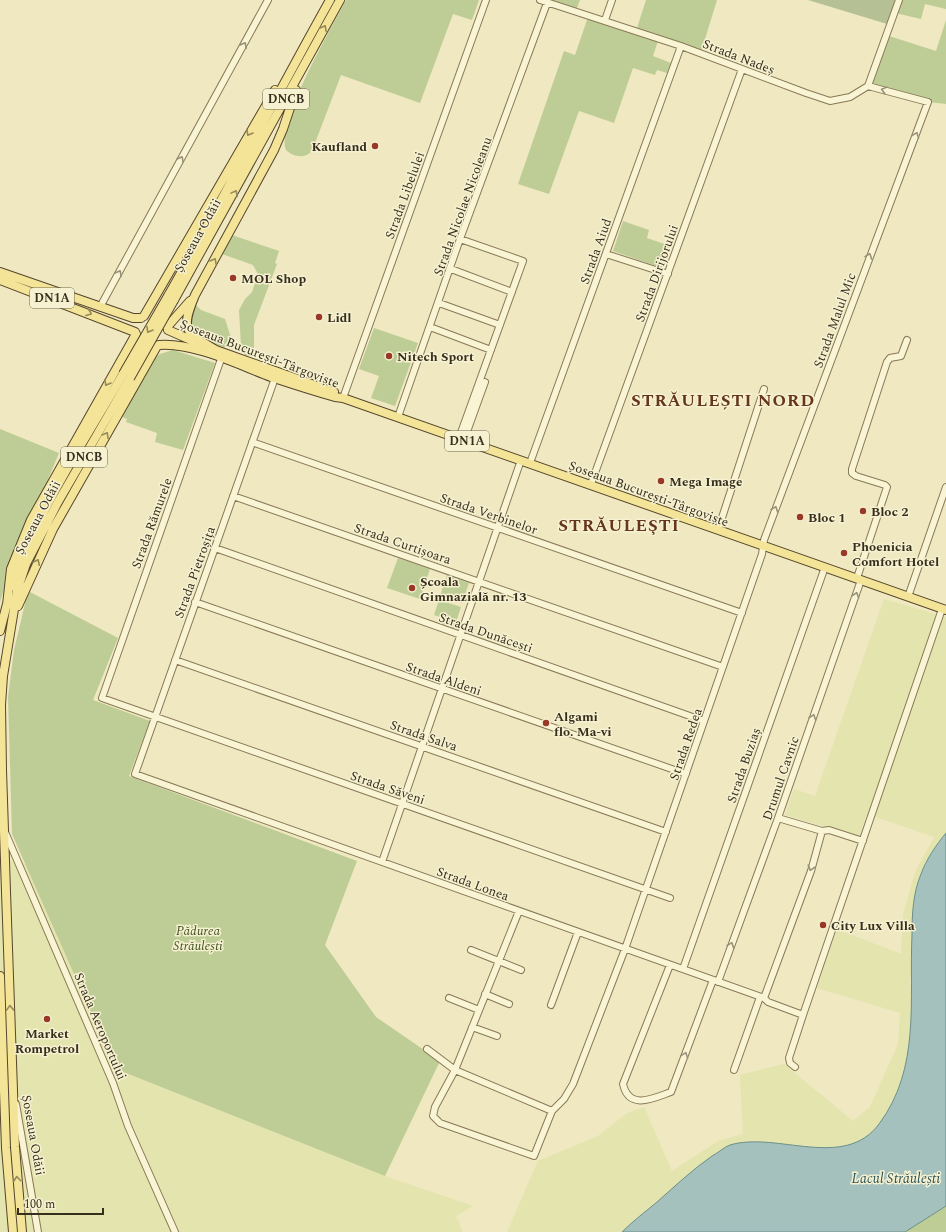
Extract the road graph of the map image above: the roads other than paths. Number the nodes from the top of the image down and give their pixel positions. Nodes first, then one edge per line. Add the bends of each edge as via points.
1 (268, 0) edge
2 (330, 0) edge
3 (340, 0) edge
4 (486, 0) edge
5 (540, 0) edge
6 (612, 0) edge
7 (899, 0) edge
8 (547, 3) junction
9 (605, 20) junction
10 (682, 46) junction
11 (300, 53) junction
12 (308, 57) junction
13 (742, 68) junction
14 (868, 86) junction
15 (460, 240) junction
16 (606, 254) junction
17 (451, 269) junction
18 (0, 272) edge
19 (668, 274) junction
20 (0, 280) edge
21 (164, 282) junction
22 (512, 292) junction
23 (195, 295) junction
24 (171, 298) junction
25 (439, 303) junction
26 (102, 308) junction
27 (143, 317) junction
28 (104, 318) junction
29 (500, 325) junction
30 (430, 327) junction
31 (168, 329) junction
32 (135, 333) junction
33 (907, 340) dead end
34 (158, 346) junction
35 (127, 350) junction
36 (216, 350) junction
37 (491, 350) junction
38 (221, 358) junction
39 (126, 376) junction
40 (275, 378) junction
41 (485, 382) dead end
42 (764, 389) dead end
43 (343, 398) junction
44 (398, 417) junction
45 (461, 439) junction
46 (252, 442) junction
47 (521, 460) junction
48 (530, 463) junction
49 (591, 484) junction
50 (946, 487) edge
51 (233, 496) junction
52 (498, 528) junction
53 (718, 530) junction
54 (764, 546) junction
55 (214, 548) junction
56 (825, 567) junction
57 (859, 579) junction
58 (479, 582) junction
59 (908, 597) junction
60 (195, 602) junction
61 (7, 605) junction
62 (944, 610) edge
63 (742, 613) junction
64 (11, 624) junction
65 (0, 631) edge
66 (460, 635) junction
67 (175, 660) junction
68 (723, 667) junction
69 (442, 689) junction
70 (102, 694) joint
71 (155, 717) junction
72 (704, 721) junction
73 (422, 746) junction
74 (135, 774) joint
75 (686, 774) junction
76 (402, 804) junction
77 (778, 818) junction
78 (4, 829) junction
79 (822, 831) junction
80 (666, 832) junction
81 (863, 841) junction
82 (382, 862) junction
83 (646, 889) junction
84 (670, 898) dead end
85 (519, 911) junction
86 (578, 932) junction
87 (625, 949) junction
88 (471, 950) dead end
89 (498, 961) junction
90 (670, 965) junction
91 (683, 969) junction
92 (521, 970) dead end
93 (0, 976) edge
94 (716, 981) junction
95 (485, 994) junction
96 (449, 998) dead end
97 (762, 998) junction
98 (509, 1004) dead end
99 (551, 1005) dead end
100 (479, 1010) junction
101 (803, 1015) junction
102 (472, 1027) junction
103 (497, 1036) dead end
104 (427, 1048) dead end
105 (794, 1067) dead end
106 (455, 1070) junction
107 (734, 1070) dead end
108 (13, 1089) junction
109 (552, 1111) junction
110 (11, 1147) junction
111 (13, 1232) edge
112 (22, 1232) edge
113 (38, 1232) edge
114 (175, 1232) edge

26 -> 1 street
2 - 11 main road, Șoseaua Odăii / DNCB
12 -> 3 main road, Șoseaua Odăii / DNCB
4 - 43 street, Strada Libelulei
5 - 8 street, Strada Nadeș
6 - 9 street
7 - 14 street
8 - 9 street, Strada Nadeș
8 - 15 street, Strada Nicolae Nicoleanu
9 - 10 street, Strada Nadeș
10 - 13 street, Strada Nadeș
10 - 16 street, Strada Aiud
11 -> 21 main road via 250,132
11 - 24 main road, Șoseaua Odăii / DNCB
23 -> 12 main road via 274,150
24 -> 12 main road, Șoseaua Odăii / DNCB
13 - 14 street, Strada Nadeș via 830,101 850,97
13 - 19 street, Strada Dirijorului
54 -> 14 street, Strada Malul Mic via 764,540 928,102
15 - 17 street, Strada Nicolae Nicoleanu
15 - 22 street via 522,261
16 - 19 street
16 - 48 street, Strada Aiud
17 - 22 street
17 - 25 street, Strada Nicolae Nicoleanu
18 - 26 main road, DN1A
19 - 49 street, Strada Dirijorului
20 -> 28 main road, DN1A
21 - 26 main road via 147,305 137,313 129,314
21 - 27 main road
22 - 29 street
23 - 31 main road
23 - 36 main road via 187,316 186,327 194,336
24 - 39 main road, Șoseaua Odăii / DNCB, bridge
25 - 29 street
25 - 30 street, Strada Nicolae Nicoleanu
26 - 27 main road, DN1A via 133,318
27 - 31 main road, DN1A via 160,317
27 - 32 main road via 136,326
28 - 32 main road, DN1A
28 - 35 main road via 124,332 127,337
29 - 37 street
30 - 37 street
30 - 44 street, Strada Nicolae Nicoleanu
31 - 34 main road via 166,339
31 - 36 main road, Șoseaua București-Târgoviște / DN1A
32 - 34 main road, DN1A via 143,345
32 - 35 main road
33 - 57 street, Drumul Cavnic via 901,356 890,358 887,362 852,469 856,476 885,485 887,488
34 - 38 main road, Șoseaua București-Târgoviște / DN1A via 188,348
64 -> 34 main road via 52,529
35 -> 61 main road via 31,520 11,569
36 - 43 main road, Șoseaua București-Târgoviște / DN1A via 322,387
37 - 45 street
38 - 40 main road, Șoseaua București-Târgoviște / DN1A
38 - 70 street, Strada Rămurele
39 - 61 main road, Șoseaua Odăii / DNCB via 35,529 22,557
39 - 64 main road, Șoseaua Odăii / DNCB via 35,544 17,591
40 - 43 main road, Șoseaua București-Târgoviște / DN1A via 335,398
40 - 46 street, Strada Pietroșița
41 - 45 street
42 - 53 street
43 - 44 main road, Șoseaua București-Târgoviște / DN1A
44 - 45 main road, Șoseaua București-Târgoviște / DN1A
45 - 47 main road, Șoseaua București-Târgoviște / DN1A
46 - 51 street, Strada Pietroșița
46 - 52 street, Strada Verbinelor
47 - 48 main road, Șoseaua București-Târgoviște / DN1A
47 - 52 street
48 - 49 main road, Șoseaua București-Târgoviște / DN1A
49 - 53 main road, Șoseaua București-Târgoviște / DN1A
50 - 59 street
51 - 55 street, Strada Pietroșița
51 - 58 street, Strada Curtișoara
52 - 58 street
52 - 63 street, Strada Verbinelor
53 - 54 main road, Șoseaua București-Târgoviște / DN1A
54 - 56 main road, Șoseaua București-Târgoviște / DN1A
54 - 63 street, Strada Redea
55 - 60 street, Strada Pietroșița
55 - 66 street, Strada Dunăcești
56 - 57 main road, Șoseaua București-Târgoviște / DN1A
56 - 91 street, Strada Buziaș
57 - 59 main road, Șoseaua București-Târgoviște / DN1A
77 -> 57 street, Drumul Cavnic
58 - 66 street
58 - 68 street, Strada Curtișoara
59 - 62 main road, Șoseaua București-Târgoviște / DN1A
60 - 67 street, Strada Pietroșița
60 - 69 street, Strada Aldeni
61 - 65 main road, Șoseaua Odăii / DNCB
62 - 81 street
63 - 68 street, Strada Redea
64 - 78 main road, Șoseaua Odăii / DNCB via 1,688
66 - 69 street
66 - 72 street, Strada Dunăcești
67 - 71 street, Strada Pietroșița
67 - 73 street, Strada Salva
68 - 72 street, Strada Redea
69 - 73 street
69 - 75 street, Strada Aldeni
70 - 71 street, Strada Săveni via 103,699
71 - 74 street, Strada Pietroșița
71 - 76 street, Strada Săveni
72 - 75 street, Strada Redea
73 - 76 street
73 - 80 street, Strada Salva
74 - 82 street, Strada Lonea
75 - 80 street, Strada Redea
76 - 82 street
76 - 83 street, Strada Săveni
77 - 79 street
94 -> 77 street, Drumul Cavnic
108 -> 78 main road, Șoseaua Odăii / DNCB
78 - 114 street, Strada Aeroportului via 114,1082 128,1126
79 - 81 street via 829,830
79 -> 97 street via 811,871
80 - 83 street, Strada Redea
81 - 101 street
82 - 85 street, Strada Lonea
83 - 84 street, Strada Săveni
83 - 87 street, Strada Redea
85 - 86 street, Strada Lonea
85 - 89 street
86 - 87 street, Strada Lonea
86 - 99 street
87 - 90 street, Strada Lonea
87 - 109 street, Strada Redea via 572,1084 564,1099
88 - 89 street
89 - 92 street
89 - 95 street
90 - 91 street, Strada Lonea
90 -> 94 street, Drumul Cavnic via 623,1084 624,1091 637,1101 671,1092
91 - 94 street, Strada Lonea
93 - 110 main road, Șoseaua Odăii / DNCB
94 - 97 street, Strada Lonea
95 - 98 street
95 - 100 street
96 - 100 street
97 - 101 street, Strada Lonea
97 - 107 street
100 - 102 street
101 - 105 street via 789,1058
102 - 103 street
102 - 106 street
104 - 106 street
106 - 109 street
106 - 109 street via 435,1107 433,1116 440,1123 534,1156
108 - 110 main road, Șoseaua Odăii / DNCB
108 - 113 street, Șoseaua Odăii via 23,1133
110 - 111 main road, Șoseaua Odăii / DNCB
112 -> 110 main road, Șoseaua Odăii / DNCB

